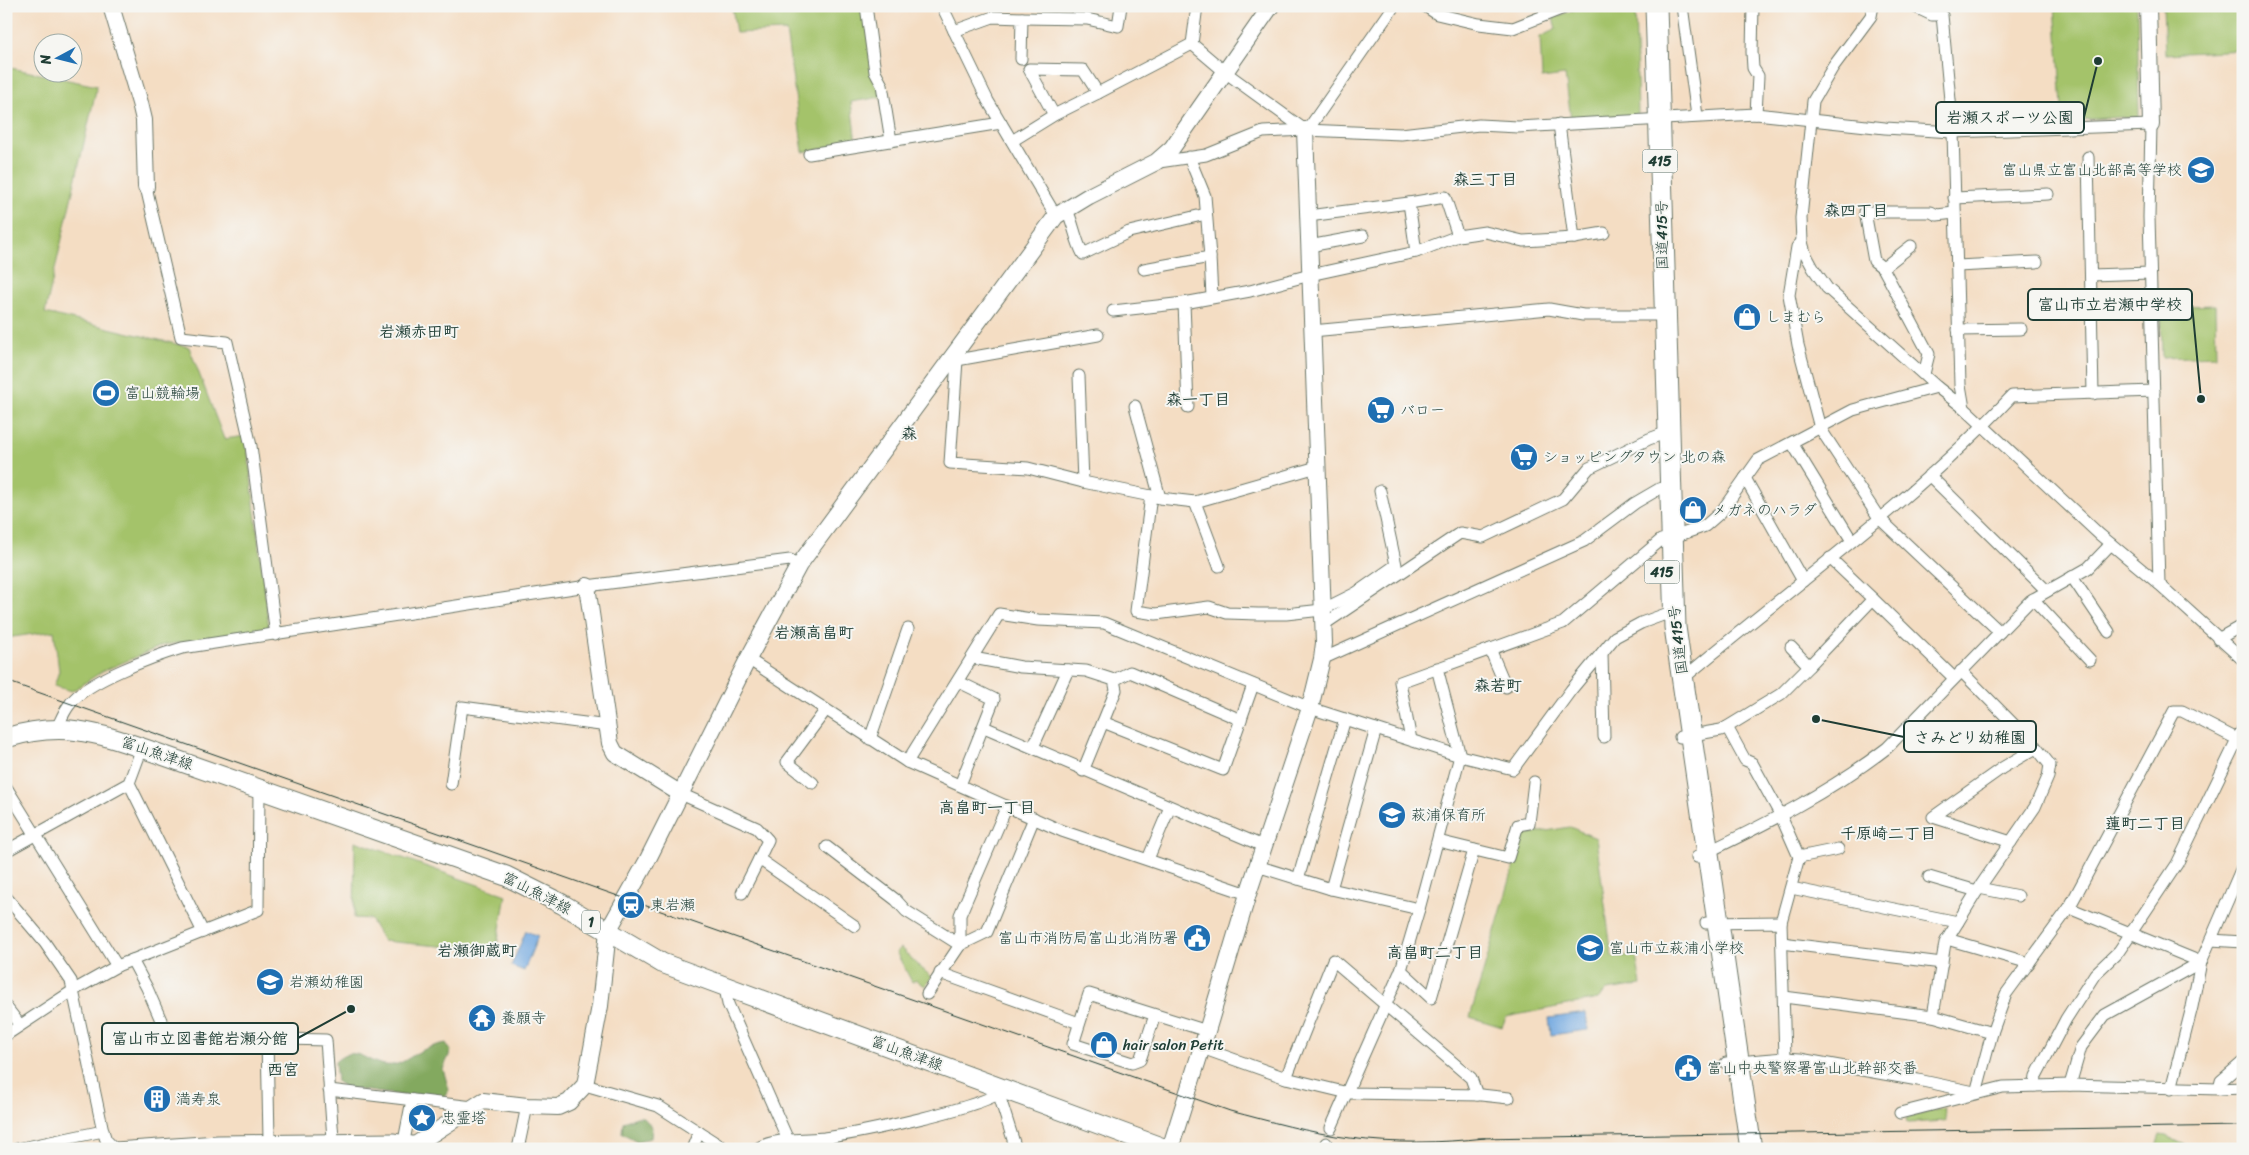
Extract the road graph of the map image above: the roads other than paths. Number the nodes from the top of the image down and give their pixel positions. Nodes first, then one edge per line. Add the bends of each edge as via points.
1 (111, 6) edge
2 (866, 6) edge
3 (942, 6) edge
4 (1121, 6) edge
5 (1197, 6) edge
6 (1271, 6) edge
7 (1394, 6) edge
8 (1426, 6) edge
9 (1569, 6) edge
10 (1644, 6) edge
11 (1656, 6) edge
12 (1682, 6) edge
13 (1753, 6) edge
14 (1872, 6) edge
15 (1913, 6) edge
16 (2148, 6) edge
17 (1546, 11) edge
18 (1022, 18) junction
19 (954, 31) junction
20 (1192, 44) junction
21 (1021, 58) dead end
22 (1225, 72) junction
23 (1098, 93) junction
24 (1756, 114) junction
25 (1054, 115) junction
26 (1696, 116) junction
27 (1654, 118) junction
28 (1810, 119) junction
29 (1002, 124) junction
30 (1559, 124) junction
31 (2151, 125) junction
32 (1305, 130) junction
33 (1953, 132) junction
34 (891, 141) junction
35 (1012, 141) junction
36 (809, 154) dead end
37 (1189, 157) junction
38 (2088, 157) dead end
39 (1156, 162) junction
40 (146, 187) joint
41 (2048, 194) dead end
42 (1954, 198) junction
43 (1409, 203) junction
44 (1062, 213) junction
45 (1954, 213) junction
46 (1206, 214) junction
47 (1308, 216) junction
48 (1604, 233) dead end
49 (1363, 236) dead end
50 (1458, 236) junction
51 (1574, 238) junction
52 (1802, 242) junction
53 (1309, 246) junction
54 (1911, 246) dead end
55 (1416, 252) junction
56 (1210, 257) junction
57 (2037, 262) dead end
58 (1957, 266) junction
59 (1883, 268) junction
60 (1144, 269) dead end
61 (2150, 273) junction
62 (1310, 275) junction
63 (2090, 275) junction
64 (1212, 297) junction
65 (1184, 303) junction
66 (1113, 311) dead end
67 (1659, 315) junction
68 (2021, 329) dead end
69 (1958, 330) junction
70 (1312, 331) junction
71 (1098, 335) dead end
72 (955, 358) junction
73 (1924, 374) junction
74 (1079, 376) dead end
75 (1937, 387) junction
76 (2154, 391) junction
77 (2093, 394) junction
78 (1135, 406) dead end
79 (1188, 407) dead end
80 (1964, 408) junction
81 (1983, 427) junction
82 (1820, 428) junction
83 (1663, 434) junction
84 (1792, 443) junction
85 (1317, 467) junction
86 (1929, 475) junction
87 (1745, 478) junction
88 (1083, 482) junction
89 (1664, 487) junction
90 (1380, 491) dead end
91 (1155, 497) junction
92 (1195, 502) junction
93 (1879, 518) junction
94 (1666, 539) junction
95 (1852, 541) junction
96 (2111, 544) junction
97 (1830, 558) junction
98 (799, 565) junction
99 (1218, 566) dead end
100 (2072, 577) junction
101 (1802, 581) junction
102 (2159, 584) junction
103 (586, 586) junction
104 (2047, 591) junction
105 (1873, 599) junction
106 (2033, 599) junction
107 (1669, 612) junction
108 (1322, 618) junction
109 (2243, 625) edge
110 (908, 629) dead end
111 (2000, 632) junction
112 (2109, 632) dead end
113 (276, 635) junction
114 (2218, 639) junction
115 (1791, 647) dead end
116 (1490, 649) junction
117 (1602, 653) junction
118 (973, 658) junction
119 (748, 660) junction
120 (1322, 660) junction
121 (2090, 660) dead end
122 (2243, 660) edge
123 (1809, 666) junction
124 (1437, 668) junction
125 (1068, 670) junction
126 (1958, 674) junction
127 (1114, 680) junction
128 (959, 682) junction
129 (1678, 683) junction
130 (1253, 685) junction
131 (1506, 687) dead end
132 (1310, 708) junction
133 (825, 711) junction
134 (1241, 720) junction
135 (1345, 720) junction
136 (1103, 722) junction
137 (608, 726) junction
138 (984, 727) junction
139 (1727, 727) junction
140 (57, 728) junction
141 (1376, 729) junction
142 (2240, 733) edge
143 (1686, 736) junction
144 (1604, 737) dead end
145 (6, 738) edge
146 (870, 739) junction
147 (1411, 740) junction
148 (1033, 747) junction
149 (142, 748) junction
150 (2036, 748) junction
151 (1460, 756) junction
152 (908, 762) junction
153 (1083, 771) junction
154 (1534, 782) dead end
155 (129, 783) junction
156 (814, 783) dead end
157 (451, 784) dead end
158 (960, 785) junction
159 (6, 787) edge
160 (258, 788) junction
161 (682, 794) junction
162 (1007, 806) junction
163 (1170, 808) junction
164 (1780, 814) junction
165 (1034, 818) junction
166 (35, 835) junction
167 (1438, 841) junction
168 (2011, 842) junction
169 (1263, 846) junction
170 (827, 847) dead end
171 (1838, 849) dead end
172 (1474, 850) junction
173 (6, 851) edge
174 (1703, 854) junction
175 (1799, 857) junction
176 (759, 859) junction
177 (1148, 859) junction
178 (1257, 866) junction
179 (2243, 866) edge
180 (1929, 877) dead end
181 (1298, 879) junction
182 (1791, 888) junction
183 (1331, 889) junction
184 (1978, 890) junction
185 (742, 893) dead end
186 (1248, 894) junction
187 (6, 896) edge
188 (2018, 896) dead end
189 (2069, 908) junction
190 (1419, 909) junction
191 (1712, 922) junction
192 (1781, 922) junction
193 (1958, 922) junction
194 (855, 926) dead end
195 (203, 932) junction
196 (608, 932) junction
197 (2131, 934) junction
198 (1947, 939) junction
199 (2211, 940) junction
200 (2243, 942) edge
201 (1782, 943) junction
202 (960, 945) junction
203 (132, 960) junction
204 (2201, 962) junction
205 (1942, 963) junction
206 (2028, 964) junction
207 (117, 966) junction
208 (1401, 970) junction
209 (940, 973) junction
210 (725, 987) junction
211 (74, 990) junction
212 (927, 994) dead end
213 (1784, 997) junction
214 (1385, 1006) junction
215 (6, 1007) edge
216 (1155, 1015) junction
217 (1933, 1016) junction
218 (1079, 1023) junction
219 (20, 1025) junction
220 (1208, 1031) junction
221 (1992, 1033) junction
222 (6, 1036) edge
223 (267, 1038) junction
224 (1202, 1048) junction
225 (1785, 1058) junction
226 (2243, 1062) edge
227 (1732, 1063) junction
228 (1286, 1078) junction
229 (585, 1085) junction
230 (2070, 1085) junction
231 (2034, 1086) junction
232 (2243, 1088) edge
233 (2171, 1089) junction
234 (2219, 1089) junction
235 (329, 1090) junction
236 (1002, 1092) junction
237 (1348, 1093) junction
238 (1976, 1093) junction
239 (1477, 1095) junction
240 (1509, 1098) dead end
241 (412, 1100) junction
242 (527, 1106) junction
243 (472, 1107) junction
244 (1900, 1113) dead end
245 (1331, 1128) dead end
246 (103, 1131) junction
247 (699, 1132) junction
248 (333, 1139) junction
249 (270, 1140) junction
250 (788, 1140) junction
251 (413, 1144) edge
252 (39, 1146) edge
253 (17, 1149) edge
254 (115, 1149) edge
255 (518, 1149) edge
256 (692, 1149) edge
257 (725, 1149) edge
258 (757, 1149) edge
259 (1016, 1149) edge
260 (1166, 1149) edge
261 (1170, 1149) edge
262 (1737, 1149) edge
263 (1751, 1149) edge

1 - 40 street via 144,120
2 - 34 street via 875,72 882,86
3 - 19 street
4 - 18 street via 1118,26 1087,19
5 - 20 street
6 - 22 street
7 - 32 street
8 - 17 street via 1437,14 1513,28
9 - 17 street
10 - 27 highway, 国道415号 / 415
11 - 27 highway, 国道415号 / 415
12 - 26 street
13 - 24 street via 1752,52 1758,76
14 - 28 street via 1871,16 1833,67 1813,101
15 - 33 street via 1942,16
16 - 31 street
18 - 19 street via 993,17
18 - 21 street
19 - 29 street
20 - 22 street
20 - 23 street
22 - 32 street
22 - 39 street via 1172,148
23 - 25 street
23 - 25 street via 1083,70 1029,69
24 - 26 street
24 - 28 street
25 - 35 street
26 - 27 street
27 - 30 street
27 - 67 highway, 国道415号 / 415
28 - 33 street
28 - 52 street via 1801,218
29 - 34 street
29 - 35 street
30 - 32 street via 1479,125 1401,134
30 - 51 street
31 - 33 street
31 - 61 street
32 - 37 street via 1263,132 1206,155
32 - 47 street
33 - 42 street
34 - 36 street
35 - 44 street
37 - 39 street
37 - 46 street via 1205,196
38 - 63 street
39 - 44 street
40 - 113 street via 181,337 227,342 251,446
41 - 42 street
42 - 45 street
43 - 47 street
43 - 50 street via 1446,196
43 - 55 street
44 - 46 street via 1072,220 1074,237 1083,254 1129,232
44 - 72 street
45 - 58 street
45 - 59 street via 1865,212 1874,260
46 - 56 street
47 - 53 street
48 - 51 street
49 - 53 street
50 - 51 street via 1484,232 1523,240
50 - 55 street
52 - 73 street via 1812,268 1827,288
52 - 82 street via 1798,247 1789,295 1798,345
53 - 62 street
54 - 59 street
55 - 62 street
56 - 60 street
56 - 64 street
57 - 58 street
58 - 69 street
59 - 73 street via 1929,354
61 - 63 street
61 - 76 street
62 - 64 street
62 - 70 street
63 - 77 street
64 - 65 street
65 - 66 street
65 - 79 street
67 - 70 street via 1583,315 1549,309
67 - 83 highway, 国道415号 / 415
68 - 69 street
69 - 80 street
70 - 85 street
71 - 72 street
72 - 88 street via 950,462 1028,468
72 - 98 street
73 - 75 street
74 - 88 street
75 - 80 street
75 - 82 street via 1853,410
76 - 77 street
76 - 102 street
77 - 81 street via 2012,396
78 - 91 street
80 - 81 street
81 - 86 street
81 - 96 street
82 - 84 street
82 - 93 street
83 - 89 highway, 国道415号 / 415
83 - 108 street via 1589,468 1563,499 1482,537 1460,533
84 - 87 street via 1758,460
84 - 95 street
85 - 92 street
85 - 108 street
86 - 93 street
86 - 104 street
87 - 94 street via 1721,512 1705,526
87 - 101 street
88 - 91 street
89 - 94 highway, 国道415号 / 415
89 - 120 street via 1635,503 1584,541
90 - 108 street via 1396,565
91 - 92 street
91 - 108 street via 1136,611 1156,614 1209,607 1227,613
92 - 99 street
93 - 95 street
93 - 111 street
94 - 107 highway, 国道415号 / 415
94 - 116 street via 1562,623
95 - 97 street
96 - 100 street via 2088,568
96 - 102 street
97 - 101 street
97 - 105 street
98 - 103 street via 790,560
98 - 119 street
100 - 104 street
100 - 112 street
101 - 129 street
102 - 114 street
103 - 113 street
103 - 137 street
104 - 106 street
105 - 123 street
105 - 126 street
106 - 111 street
106 - 121 street
107 - 117 street via 1615,637
107 - 129 highway, 国道415号 / 415
108 - 120 street
109 - 114 street
110 - 146 street
111 - 126 street
113 - 140 street via 182,648 153,656 96,684 70,703
114 - 122 street
115 - 123 street
116 - 124 street
116 - 131 street
117 - 144 street
117 - 151 street via 1513,769
118 - 125 street via 1021,667
118 - 128 street
118 - 130 street via 999,614 1038,620 1104,623
119 - 133 street
119 - 161 street
120 - 132 street
123 - 139 street via 1781,694
124 - 147 street via 1400,682
124 - 151 street
125 - 127 street via 1086,670
125 - 148 street
126 - 150 street
126 - 164 street via 1887,748 1861,768
127 - 134 street via 1130,672
127 - 136 street via 1116,690
128 - 138 street via 994,699
128 - 152 street
129 - 143 highway, 国道415号 / 415
130 - 132 street
130 - 134 street
132 - 135 street
132 - 169 street
133 - 146 street
133 - 156 street via 787,762
134 - 136 street via 1224,770
135 - 141 street
135 - 181 street
136 - 153 street
137 - 157 street via 462,707
137 - 161 street via 610,744 615,753
138 - 148 street
138 - 158 street
139 - 143 street
139 - 164 street via 1745,760 1752,763
140 - 145 main road, 富山魚津線 / 1
140 - 149 main road, 富山魚津線 / 1 via 88,731
141 - 147 street
141 - 183 street
142 - 189 street via 2182,711 2174,711
142 - 197 street via 2177,864
143 - 174 highway, 国道415号 / 415
146 - 152 street
147 - 151 street
148 - 153 street
149 - 155 street
149 - 160 main road, 富山魚津線 / 1
150 - 168 street via 2050,764 2048,777 2035,807
150 - 168 street via 1933,817
151 - 167 street
152 - 158 street
153 - 163 street
154 - 172 street via 1529,823 1518,825 1508,858
155 - 166 street
155 - 195 street
158 - 162 street
159 - 166 street
160 - 195 street via 258,910
160 - 196 main road, 富山魚津線 / 1 via 518,880
161 - 176 street via 757,828 768,840
161 - 196 street
162 - 165 street
162 - 202 street via 960,915
163 - 169 street
163 - 177 street
164 - 174 street
164 - 175 street
165 - 177 street
165 - 202 street via 987,932
166 - 173 street
166 - 207 street
167 - 172 street
167 - 190 street
168 - 184 street
169 - 178 street
170 - 202 street via 896,900 906,912
171 - 175 street
172 - 208 street via 1431,998
174 - 191 highway, 国道415号 / 415
175 - 182 street
176 - 185 street
176 - 194 street
177 - 186 street
178 - 181 street
178 - 186 street
179 - 199 street
180 - 184 street
181 - 183 street
182 - 192 street
182 - 193 street
183 - 190 street
184 - 188 street
184 - 193 street
186 - 220 street
187 - 211 street via 45,943
189 - 197 street
189 - 206 street
190 - 208 street
191 - 192 street
191 - 227 highway, 国道415号 / 415
192 - 201 street
193 - 198 street
195 - 203 street
196 - 210 main road, 富山魚津線 / 1 via 662,964
196 - 229 street via 600,1006
197 - 204 street
197 - 231 street via 2120,951 2095,974 2062,1027
198 - 205 street
198 - 206 street
199 - 200 street
199 - 204 street
201 - 205 street
201 - 213 street
202 - 209 street
203 - 207 street
203 - 223 street via 170,1042 206,1037
204 - 230 street via 2105,1015 2081,1047
204 - 233 street
205 - 217 street
206 - 221 street via 2006,994
207 - 211 street
208 - 214 street
209 - 212 street
209 - 218 street
210 - 236 main road, 富山魚津線 / 1
210 - 250 street via 728,1004
211 - 219 street
211 - 246 street
213 - 217 street
213 - 225 street
214 - 228 street via 1333,960
214 - 237 street
214 - 239 street via 1472,1078
215 - 219 street
216 - 218 street via 1089,994
216 - 218 street via 1140,1060 1132,1063 1073,1044
216 - 220 street
217 - 221 street
219 - 222 street
220 - 224 street
221 - 238 street
223 - 235 street via 326,1040
223 - 249 street
224 - 228 street
224 - 261 street
225 - 227 street
225 - 238 street via 1909,1078
226 - 234 street via 2221,1081
227 - 262 highway, 国道415号 / 415
227 - 263 highway, 国道415号 / 415
228 - 237 street
229 - 242 street via 569,1102 558,1107
229 - 247 street via 658,1106
230 - 231 street
230 - 233 street
231 - 238 street via 2002,1087
232 - 234 street
233 - 234 street
235 - 241 street
235 - 248 street
236 - 250 street via 955,1109 847,1135
236 - 259 street
236 - 260 main road, 富山魚津線 / 1
237 - 239 street
237 - 245 street
238 - 244 street
239 - 240 street
241 - 243 street
241 - 251 street
242 - 243 street via 490,1100
242 - 255 street
243 - 251 street
246 - 252 street
246 - 254 street
247 - 256 street
247 - 257 street
248 - 249 street
248 - 251 street via 393,1138
249 - 254 street
250 - 258 street
252 - 253 street

